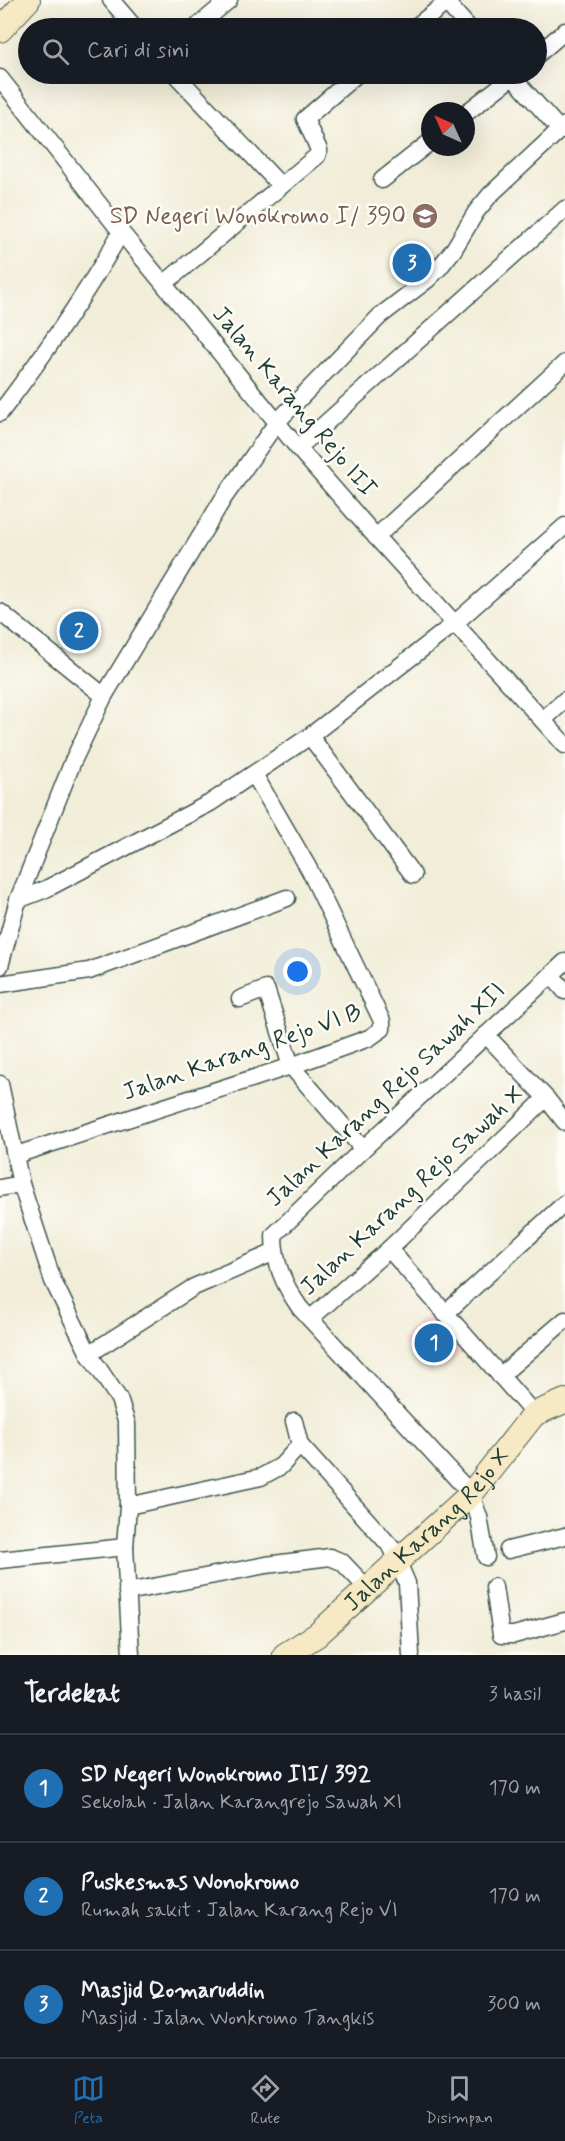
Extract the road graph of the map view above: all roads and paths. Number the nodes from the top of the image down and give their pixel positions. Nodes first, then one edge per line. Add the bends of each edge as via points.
1 (28, 0) edge
2 (111, 0) edge
3 (229, 0) edge
4 (447, 1) edge
5 (126, 18) edge
6 (208, 18) edge
7 (426, 18) edge
8 (461, 18) edge
9 (0, 30) edge
10 (565, 31) edge
11 (547, 47) edge
12 (0, 78) edge
13 (184, 84) edge
14 (345, 84) edge
15 (501, 84) edge
16 (522, 84) edge
17 (475, 106) edge
18 (562, 127) edge
19 (421, 149) edge
20 (382, 180) dead end
21 (281, 186) junction
22 (565, 209) edge
23 (121, 232) junction
24 (165, 283) junction
25 (565, 363) edge
26 (0, 413) edge
27 (277, 422) junction
28 (298, 448) junction
29 (565, 526) edge
30 (376, 537) junction
31 (0, 612) edge
32 (454, 624) junction
33 (104, 696) junction
34 (565, 700) edge
35 (543, 720) junction
36 (310, 736) junction
37 (565, 745) edge
38 (254, 774) junction
39 (413, 875) dead end
40 (287, 898) dead end
41 (18, 900) junction
42 (565, 962) edge
43 (0, 966) edge
44 (551, 975) junction
45 (0, 984) edge
46 (565, 991) edge
47 (240, 999) dead end
48 (486, 1035) junction
49 (291, 1066) junction
50 (0, 1084) edge
51 (546, 1098) junction
52 (565, 1122) edge
53 (363, 1149) junction
54 (16, 1155) junction
55 (10, 1186) edge
56 (565, 1203) edge
57 (389, 1249) junction
58 (274, 1252) junction
59 (445, 1314) junction
60 (310, 1319) junction
61 (565, 1320) edge
62 (89, 1354) junction
63 (501, 1376) junction
64 (565, 1402) edge
65 (534, 1414) junction
66 (294, 1421) dead end
67 (300, 1445) junction
68 (471, 1494) junction
69 (128, 1506) junction
70 (565, 1536) edge
71 (125, 1547) junction
72 (507, 1550) dead end
73 (486, 1557) dead end
74 (0, 1560) edge
75 (398, 1560) junction
76 (494, 1587) dead end
77 (367, 1588) junction
78 (127, 1592) junction
79 (565, 1621) edge
80 (293, 1653) edge
81 (131, 1655) edge
82 (411, 1655) edge

1 - 9 street
2 - 5 street
3 - 6 street
4 - 7 street
4 - 8 street
10 - 11 street
12 - 23 street, Jalan Karang Rejo III
13 - 21 street
14 - 21 street via 305,119 319,153
15 - 17 street
16 - 18 street
18 - 27 street via 489,195 440,268 380,316
19 - 20 street
21 - 24 street
22 - 28 street
23 - 24 street, Jalan Karang Rejo III
23 - 26 street via 79,301
24 - 27 street, Jalan Karang Rejo III
25 - 30 street
27 - 28 street, Jalan Karang Rejo III
27 - 33 street via 217,508
28 - 30 street, Jalan Karang Rejo III
29 - 32 street
30 - 32 street, Jalan Karang Rejo III
31 - 33 street
32 - 35 street, Jalan Karang Rejo III
32 - 36 street
33 - 41 street via 73,761
34 - 35 street
35 - 37 street, Jalan Karang Rejo III
36 - 38 street
36 - 39 street
38 - 41 street via 210,803
38 - 49 street, Jalan Karang Rejo VI B via 309,869 382,1021 382,1029 375,1035
40 - 45 street via 89,971
41 - 43 street
42 - 44 street, Jalan Karang Rejo Sawah XII
44 - 46 street
44 - 48 street, Jalan Karang Rejo Sawah XII
47 - 49 street via 266,989
48 - 51 street
48 - 53 street, Jalan Karang Rejo Sawah XII
49 - 53 street
49 - 54 street, Jalan Karang Rejo VI B
50 - 54 street
51 - 52 street
51 - 57 street, Jalan Karang Rejo Sawah X
53 - 58 street, Jalan Karang Rejo Sawah XII via 278,1228
54 - 55 street
55 - 62 street
56 - 59 street
57 - 59 street
57 - 60 street, Jalan Karang Rejo Sawah X
58 - 60 street via 279,1273
58 - 62 street via 194,1287
59 - 63 street
60 - 68 street
61 - 63 street
62 - 69 street via 119,1399 127,1424
63 - 65 street
64 - 65 street, Jalan Karang Rejo X
65 - 68 street, Jalan Karang Rejo X
66 - 67 street
67 - 69 street via 281,1466 261,1477
67 - 75 street via 392,1548
68 - 73 street
68 - 75 street, Jalan Karang Rejo X
69 - 71 street
70 - 72 street
71 - 74 street
71 - 78 street
75 - 77 street, Jalan Karang Rejo X
75 - 82 street via 406,1583
76 - 79 street via 501,1635
77 - 78 street via 342,1562 330,1557
77 - 80 street, Jalan Karang Rejo X
78 - 81 street

